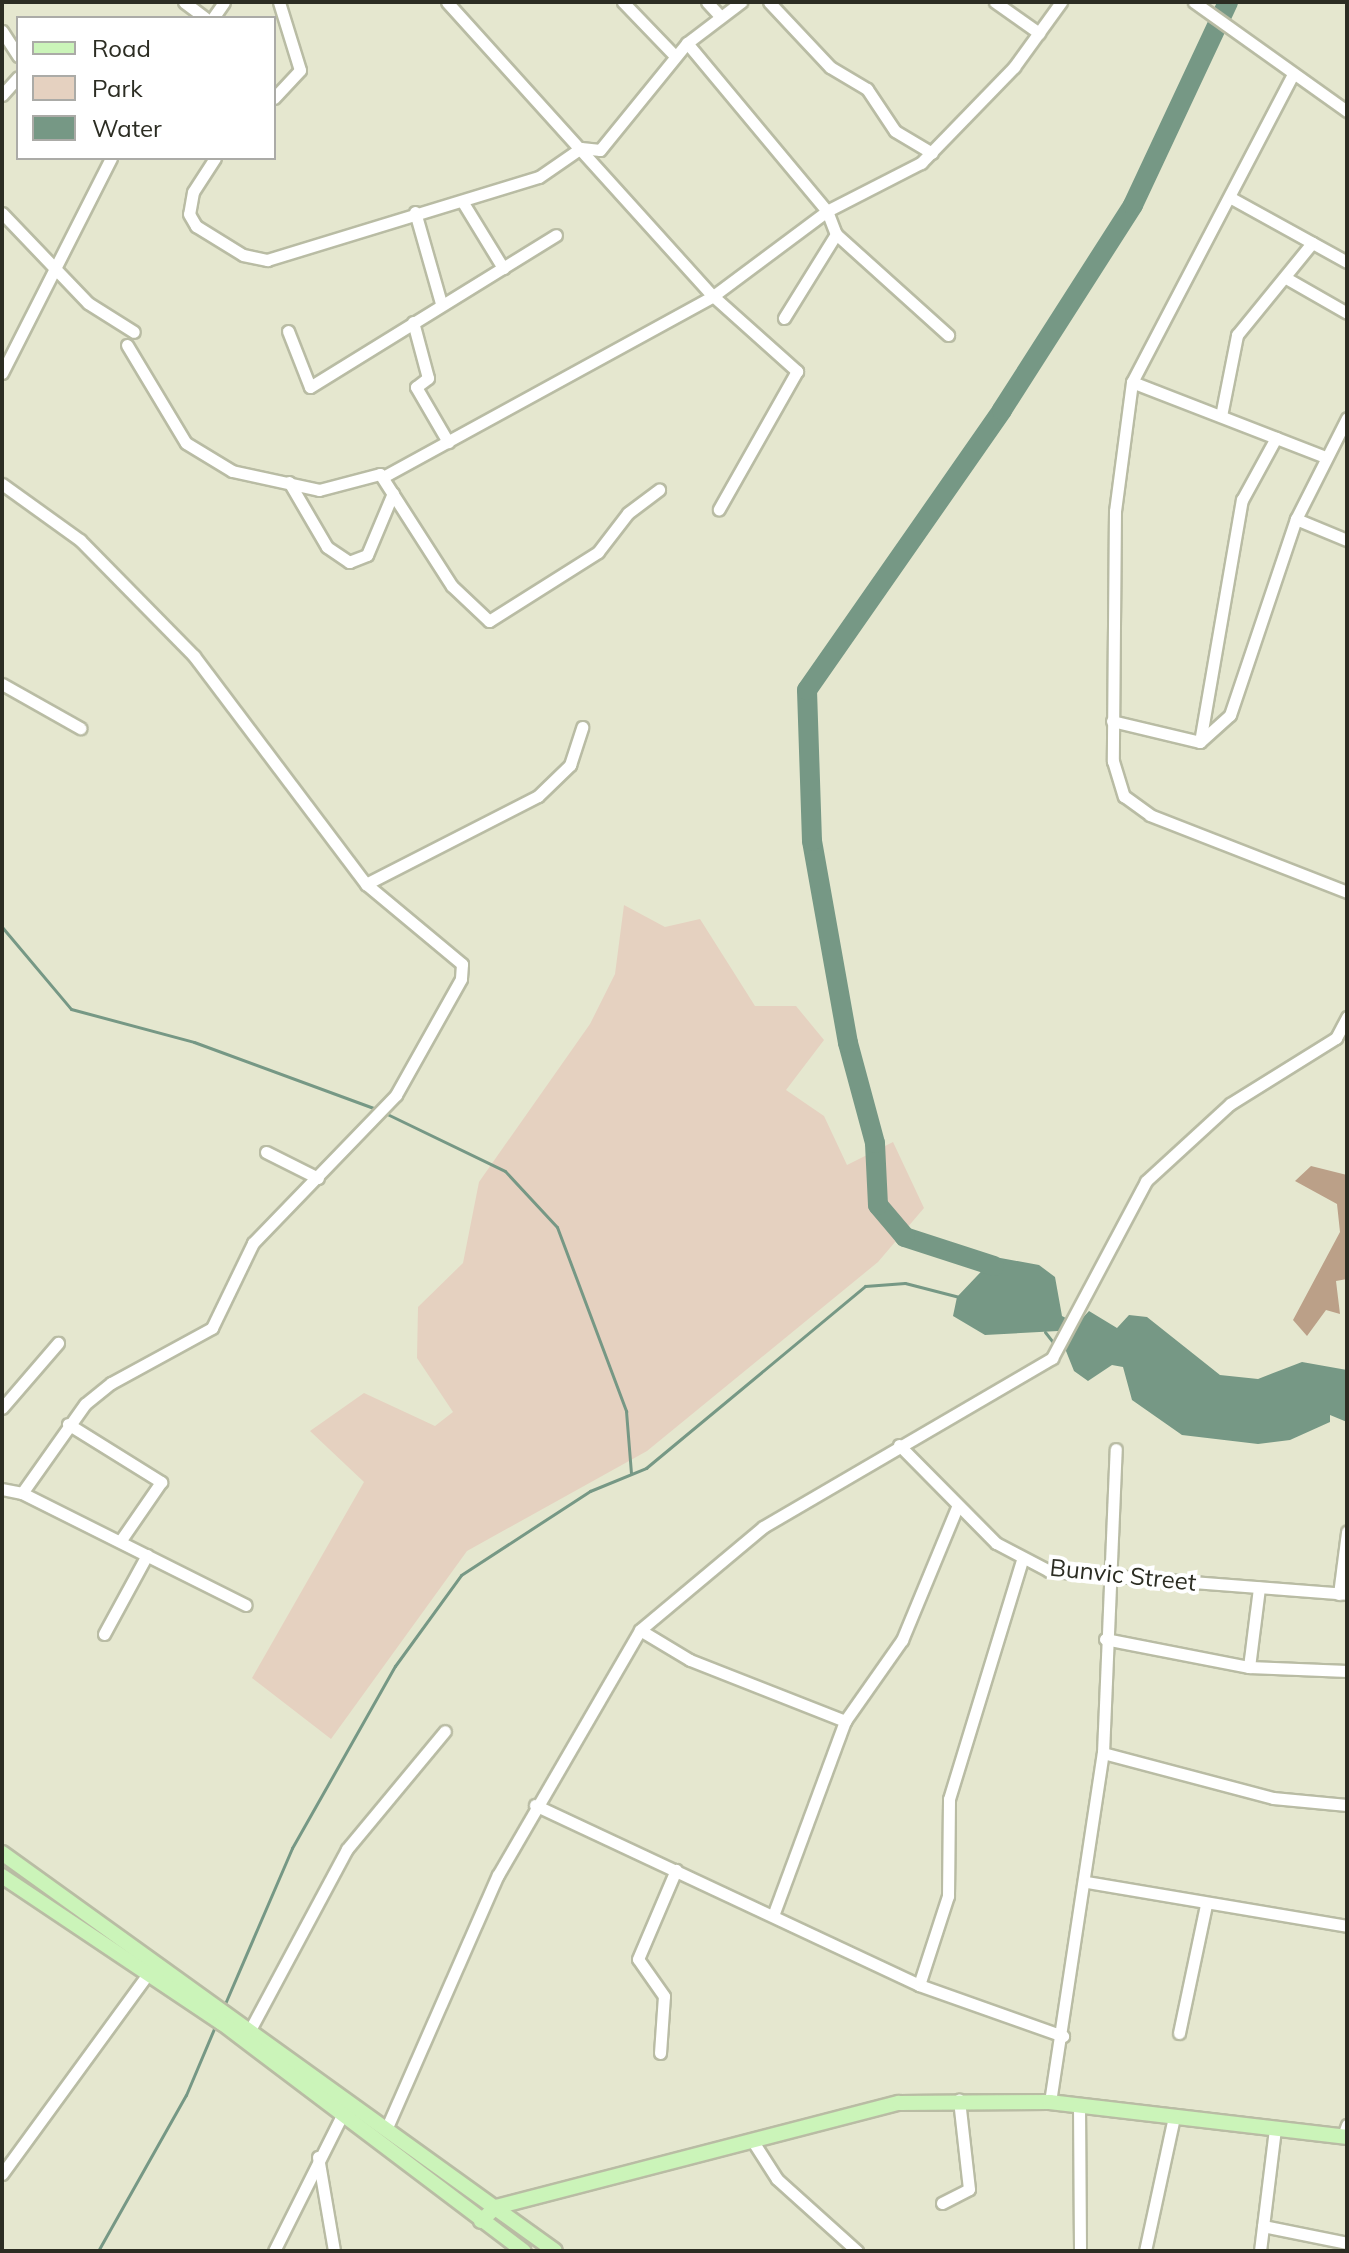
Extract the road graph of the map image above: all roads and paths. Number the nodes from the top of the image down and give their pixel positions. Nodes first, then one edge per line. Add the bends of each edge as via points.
1 (184, 2) edge
2 (279, 2) edge
3 (447, 2) edge
4 (623, 2) edge
5 (707, 2) edge
6 (741, 2) edge
7 (769, 2) edge
8 (995, 2) edge
9 (1061, 2) edge
10 (1196, 4) edge
11 (719, 15) junction
12 (202, 16) edge
13 (2, 31) edge
14 (1039, 33) junction
15 (687, 43) junction
16 (16, 53) edge
17 (675, 56) junction
18 (1292, 76) junction
19 (16, 79) edge
20 (2, 95) edge
21 (276, 96) edge
22 (1347, 111) edge
23 (581, 148) junction
24 (932, 153) junction
25 (110, 160) edge
26 (214, 160) edge
27 (1233, 199) junction
28 (462, 201) junction
29 (827, 211) junction
30 (415, 212) junction
31 (2, 213) edge
32 (836, 234) junction
33 (556, 235) dead end
34 (1312, 243) junction
35 (1347, 262) edge
36 (56, 264) junction
37 (503, 268) junction
38 (1286, 278) junction
39 (713, 296) junction
40 (441, 303) junction
41 (1347, 313) edge
42 (784, 318) dead end
43 (413, 322) junction
44 (288, 331) dead end
45 (134, 332) dead end
46 (948, 335) dead end
47 (127, 345) dead end
48 (2, 373) edge
49 (1132, 382) junction
50 (1221, 416) junction
51 (1347, 418) edge
52 (1276, 438) junction
53 (448, 442) junction
54 (1325, 457) junction
55 (383, 477) junction
56 (289, 482) junction
57 (2, 484) edge
58 (659, 490) dead end
59 (393, 493) junction
60 (719, 509) dead end
61 (1296, 519) junction
62 (1347, 540) edge
63 (2, 684) edge
64 (1112, 721) junction
65 (582, 727) dead end
66 (80, 728) dead end
67 (1200, 742) junction
68 (366, 884) junction
69 (1347, 892) edge
70 (1347, 1017) edge
71 (266, 1152) dead end
72 (318, 1178) junction
73 (58, 1343) dead end
74 (2, 1408) edge
75 (68, 1424) junction
76 (899, 1445) junction
77 (1116, 1449) dead end
78 (2, 1489) edge
79 (22, 1493) junction
80 (957, 1507) junction
81 (1347, 1532) edge
82 (121, 1540) junction
83 (147, 1555) junction
84 (1022, 1560) junction
85 (1108, 1577) junction
86 (1259, 1588) junction
87 (1343, 1594) edge
88 (246, 1605) dead end
89 (640, 1630) junction
90 (104, 1634) dead end
91 (1105, 1639) junction
92 (1249, 1667) junction
93 (1347, 1671) edge
94 (845, 1721) junction
95 (445, 1731) dead end
96 (1103, 1753) junction
97 (535, 1805) junction
98 (1347, 1805) edge
99 (2, 1853) edge
100 (676, 1870) junction
101 (2, 1876) edge
102 (1087, 1882) junction
103 (1206, 1905) junction
104 (774, 1913) junction
105 (1347, 1926) edge
106 (148, 1974) junction
107 (919, 1985) junction
108 (210, 2007) junction
109 (225, 2017) junction
110 (251, 2028) junction
111 (1179, 2033) dead end
112 (1063, 2036) junction
113 (660, 2053) dead end
114 (959, 2100) junction
115 (1050, 2102) junction
116 (1079, 2105) junction
117 (342, 2115) junction
118 (1174, 2117) junction
119 (388, 2125) junction
120 (1275, 2128) junction
121 (1346, 2133) edge
122 (752, 2140) junction
123 (318, 2157) junction
124 (2, 2174) edge
125 (942, 2203) dead end
126 (496, 2207) junction
127 (481, 2221) junction
128 (1263, 2226) junction
129 (1347, 2243) edge
130 (274, 2251) edge
131 (334, 2251) edge
132 (524, 2251) edge
133 (555, 2251) edge
134 (857, 2251) edge
135 (1080, 2251) edge
136 (1145, 2251) edge
137 (1260, 2251) edge

1 - 12 street
2 - 21 street via 300,70
3 - 23 street
4 - 17 street
5 - 11 street
6 - 11 street
7 - 24 street via 830,67 867,89 895,131
8 - 14 street
9 - 14 street
10 - 18 street
11 - 15 street
13 - 16 street
14 - 24 street
15 - 17 street
15 - 29 street
17 - 23 street via 609,143
18 - 22 street
18 - 27 street
19 - 20 street
23 - 28 street via 539,177
23 - 39 street
24 - 29 street
25 - 36 street
26 - 30 street via 193,192 189,214 196,226 253,260
27 - 34 street
27 - 49 street via 1160,317
28 - 30 street
28 - 37 street
29 - 32 street
29 - 39 street
30 - 40 street
31 - 36 street
32 - 42 street
32 - 46 street
33 - 37 street
34 - 35 street
34 - 38 street
36 - 45 street via 88,303
36 - 48 street
37 - 40 street
38 - 41 street
38 - 50 street via 1237,335
39 - 53 street
39 - 60 street via 799,377
40 - 43 street
43 - 44 street via 310,387
43 - 53 street via 428,378 416,387
47 - 56 street via 186,443 232,471
49 - 50 street
49 - 64 street via 1115,511
50 - 52 street
51 - 54 street
52 - 54 street
52 - 67 street via 1242,500
53 - 55 street
54 - 61 street
55 - 56 street via 372,473 319,490
55 - 59 street
56 - 59 street via 327,547 349,562 367,555
57 - 68 street via 80,540 194,656
58 - 59 street via 628,513 598,552 489,621 452,586
61 - 62 street
61 - 67 street via 1230,715
63 - 66 street
64 - 67 street
64 - 69 street via 1124,796 1150,815
65 - 68 street via 570,765 538,796
68 - 72 street via 462,964 461,979 377,1122
70 - 76 street via 1336,1038 1230,1104 1146,1181 1052,1358
71 - 72 street
72 - 75 street via 253,1243 212,1328 111,1383
73 - 74 street
75 - 79 street
75 - 82 street via 161,1482
76 - 80 street, Bunvic Street
76 - 89 street via 730,1550
77 - 85 street
78 - 79 street
79 - 82 street
80 - 84 street, Bunvic Street
80 - 94 street via 902,1640
81 - 87 street
82 - 83 street
83 - 88 street
83 - 90 street
84 - 85 street, Bunvic Street via 1049,1571
84 - 107 street via 949,1799 948,1896
85 - 86 street, Bunvic Street
85 - 91 street
86 - 87 street, Bunvic Street
86 - 92 street
89 - 94 street via 690,1660
89 - 97 street
91 - 92 street
91 - 96 street
92 - 93 street
94 - 104 street
95 - 110 street via 347,1849
96 - 98 street via 1273,1798
96 - 102 street
97 - 100 street
97 - 119 street
99 - 108 main road
100 - 104 street
100 - 113 street via 638,1959 664,1996
101 - 106 main road
102 - 103 street
102 - 112 street
103 - 105 street
103 - 111 street
104 - 107 street
106 - 108 main road
106 - 124 street
107 - 112 street
108 - 109 main road
109 - 110 main road
109 - 117 main road
110 - 119 main road
112 - 115 street
114 - 115 main road
114 - 122 main road via 850,2112
114 - 125 street via 969,2189
115 - 116 main road
116 - 118 main road
116 - 135 street
117 - 123 street
117 - 127 main road
118 - 120 main road
118 - 136 street
119 - 126 main road
120 - 121 main road
120 - 128 street
122 - 126 main road
122 - 134 street via 777,2179
123 - 130 street
123 - 131 street
126 - 127 main road
126 - 133 main road
127 - 132 main road
128 - 129 street
128 - 137 street

